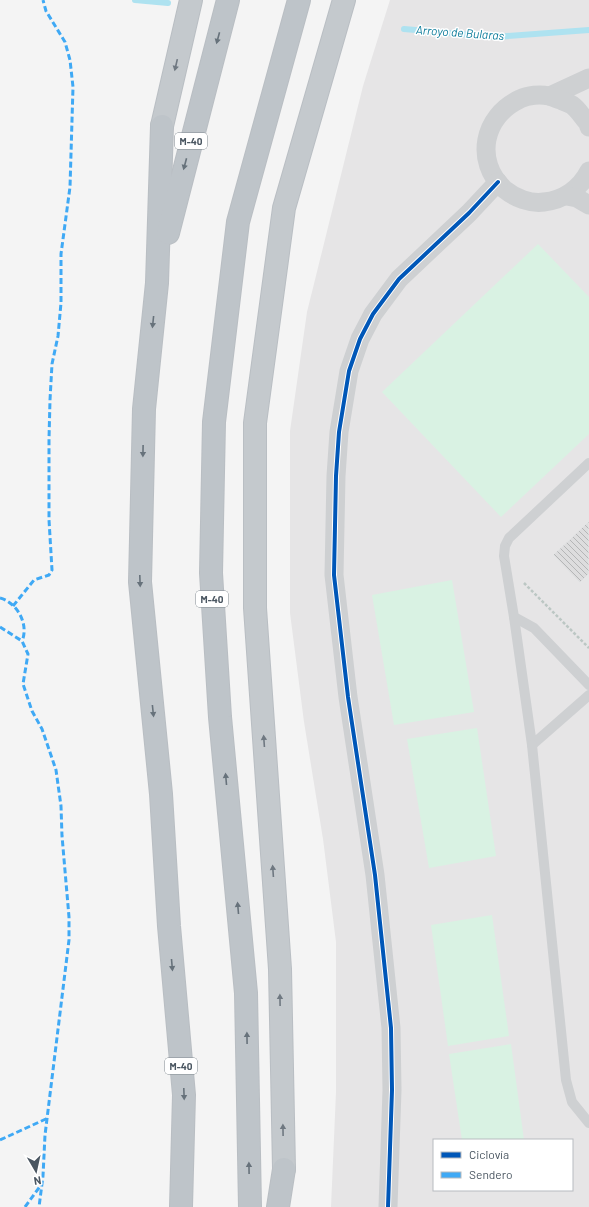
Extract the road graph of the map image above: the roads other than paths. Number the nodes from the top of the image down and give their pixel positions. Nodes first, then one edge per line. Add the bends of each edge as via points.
1 (191, 0) edge
2 (228, 0) edge
3 (299, 0) edge
4 (344, 0) edge
5 (589, 78) edge
6 (550, 96) junction
7 (589, 127) edge
8 (589, 173) edge
9 (498, 182) junction
10 (567, 196) junction
11 (589, 205) edge
12 (157, 283) junction
13 (589, 462) edge
14 (514, 617) junction
15 (589, 685) edge
16 (589, 695) edge
17 (532, 745) junction
18 (589, 1123) edge
19 (181, 1207) edge
20 (250, 1207) edge
21 (278, 1207) edge
22 (388, 1207) edge

1 -> 12 highway via 162,126
2 -> 12 highway, M-40 via 176,199
20 -> 3 highway, M-40 via 246,993 220,717 211,574 214,422 238,222
21 -> 4 highway via 284,1169 280,969 255,608 255,423 284,208
5 - 6 street
6 - 7 street via 572,105
6 - 9 street via 524,97 512,102 493,121 488,133 487,159
8 - 10 street via 580,186
9 - 10 street via 509,193 522,200 552,202
9 - 22 street via 399,279 373,314 360,339 349,371 339,432 334,575 348,697 375,875 391,1028 392,1090
10 - 11 street
12 -> 19 highway, M-40 via 144,409 140,582 161,794 168,926 184,1095
13 - 14 lane via 509,538 504,546
14 - 15 lane via 534,628
14 - 17 lane
16 - 17 lane
17 - 18 lane via 566,1080 572,1102

